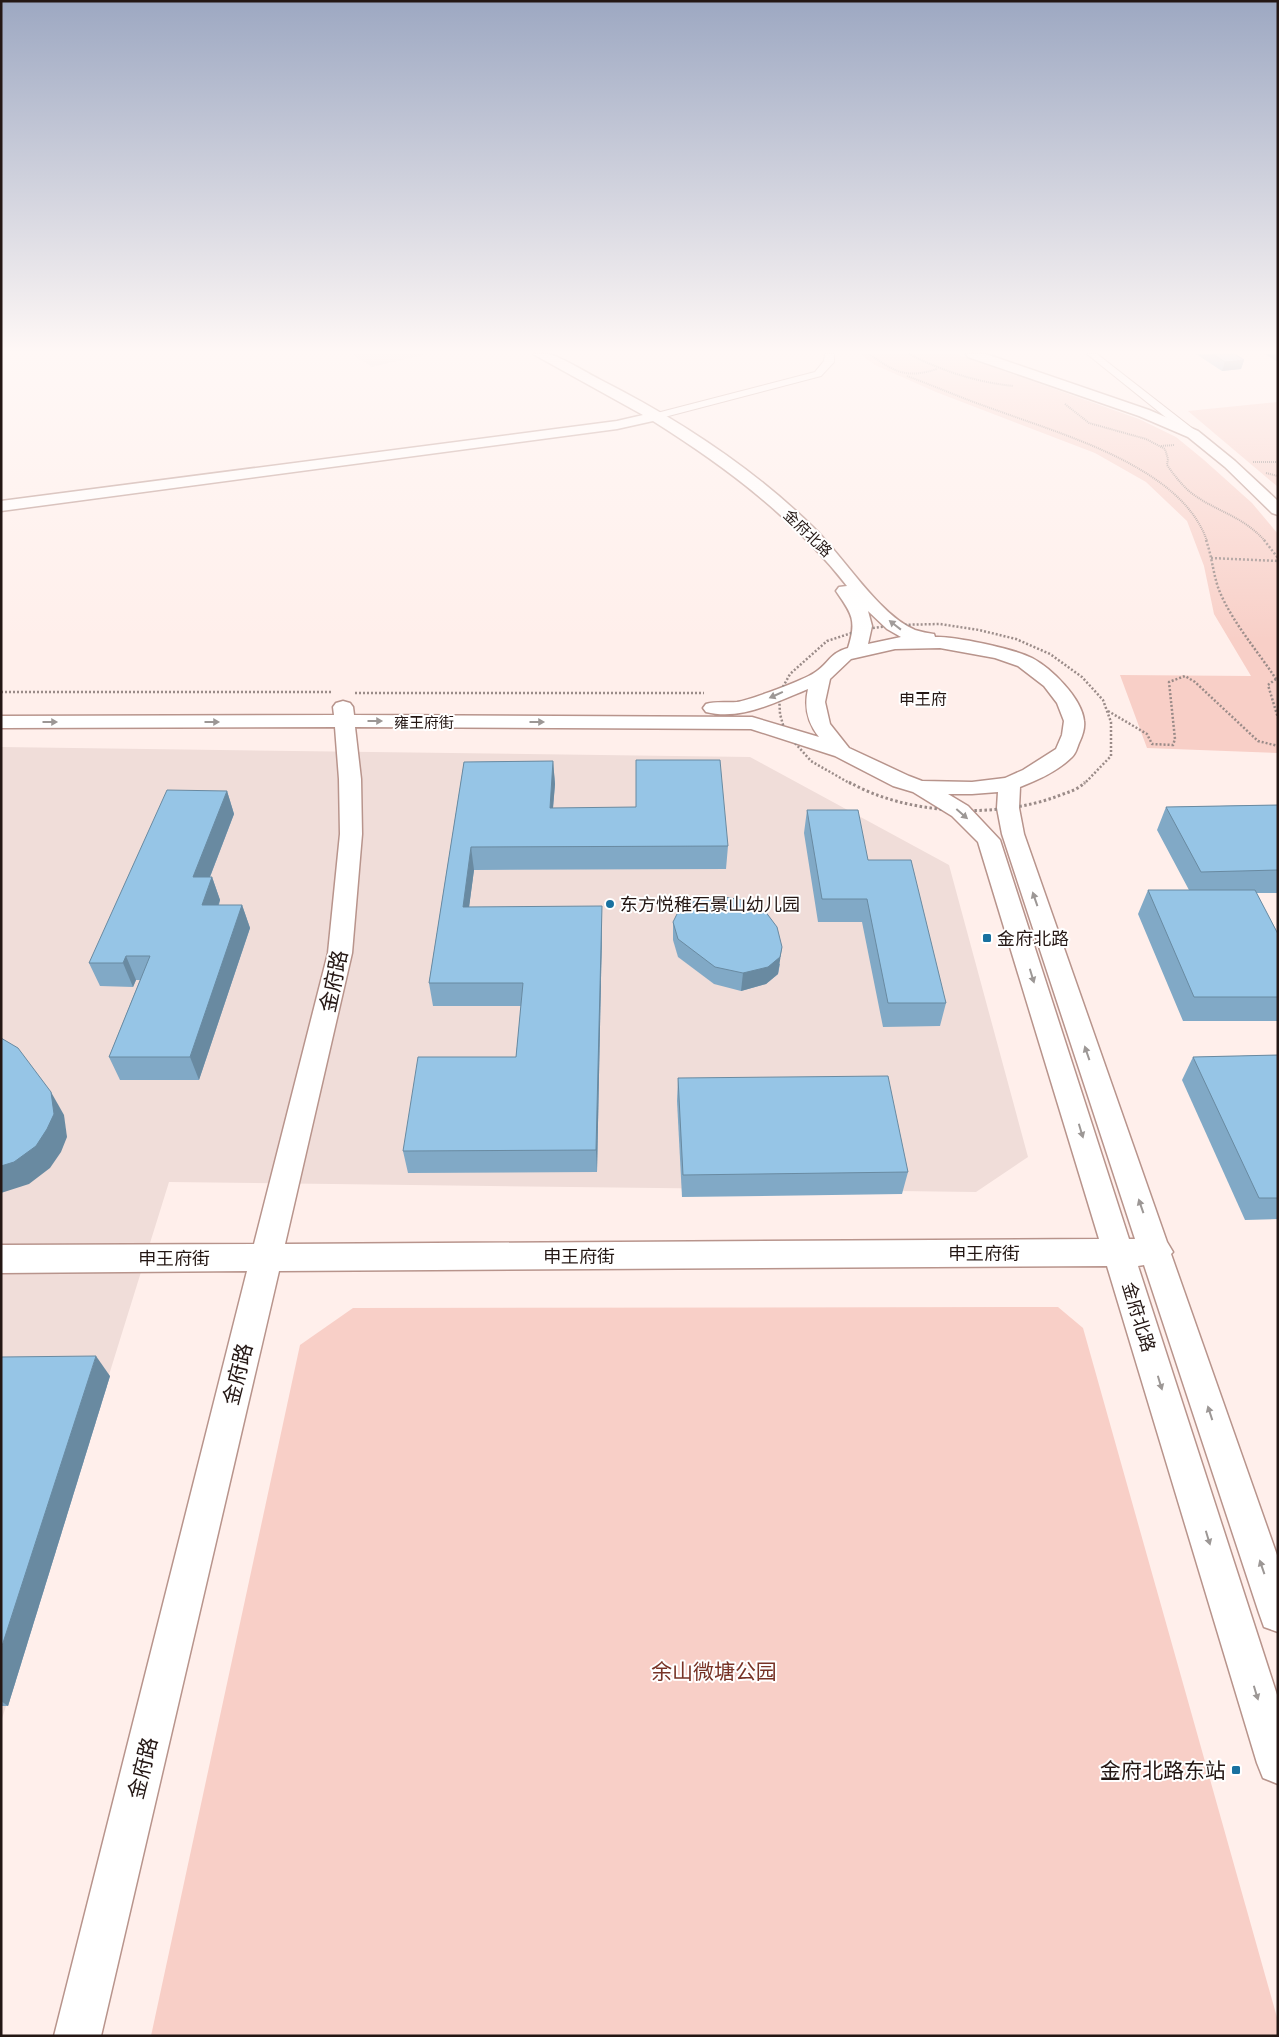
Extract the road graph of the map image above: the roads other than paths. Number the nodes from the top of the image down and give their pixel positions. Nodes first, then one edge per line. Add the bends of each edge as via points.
1 (434, 449) edge
2 (690, 449) edge
3 (704, 449) edge
4 (1212, 449) edge
5 (1, 506) edge
6 (1278, 510) edge
7 (940, 642) junction
8 (857, 651) junction
9 (822, 677) junction
10 (343, 703) junction
11 (1, 706) edge
12 (1, 722) edge
13 (842, 752) junction
14 (921, 787) junction
15 (1008, 796) junction
16 (1157, 1252) junction
17 (1119, 1253) junction
18 (266, 1257) junction
19 (1, 1259) edge
20 (1278, 1613) edge
21 (1278, 1763) edge
22 (77, 2036) edge

1 - 5 main road
2 - 8 main road, 金府北路 via 786,526 852,599 864,622
7 -> 3 main road, 金府北路 via 906,633 881,614 800,523 725,461
4 - 6 main road
7 - 8 main road via 895,643
7 - 15 main road via 999,653 1025,662 1051,682 1067,702 1074,721 1065,752 1031,775
8 - 9 main road via 844,655
9 -> 10 main road, 雍王府街 via 739,708
9 - 13 main road via 815,702 820,725
10 - 11 main road, 雍王府街
12 -> 10 main road, 雍王府街
10 -> 13 main road, 雍王府街 via 752,723
10 - 18 main road, 金府路 via 352,834 340,953
13 - 14 main road, 雍王府街 via 901,781
14 - 15 main road via 972,788
14 -> 17 main road, 金府北路 via 960,811 989,840
16 -> 15 main road, 金府北路 via 1013,834
16 - 17 main road, 申王府街
20 -> 16 main road, 金府北路
17 - 18 main road, 申王府街
17 -> 21 main road, 金府北路
18 - 19 main road, 申王府街
18 - 22 main road, 金府路

